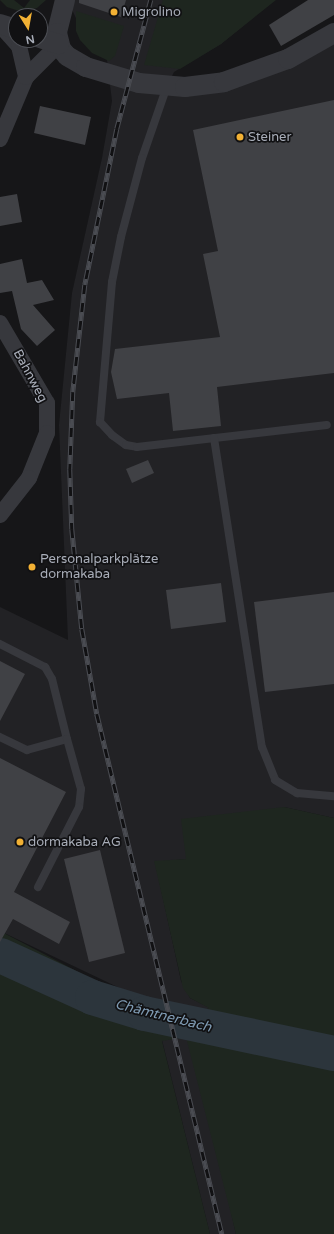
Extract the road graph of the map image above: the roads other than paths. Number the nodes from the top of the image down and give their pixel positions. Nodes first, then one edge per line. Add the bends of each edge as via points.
1 (65, 0) edge
2 (0, 25) edge
3 (334, 33) edge
4 (48, 41) edge
5 (59, 44) junction
6 (26, 77) junction
7 (167, 86) junction
8 (0, 139) edge
9 (0, 323) edge
10 (327, 425) dead end
11 (214, 438) junction
12 (0, 515) edge
13 (0, 644) edge
14 (0, 737) edge
15 (67, 739) junction
16 (334, 796) edge
17 (38, 886) dead end

1 - 5 street via 57,27
2 - 6 street via 19,46
3 - 7 street via 288,59 245,76 203,86
4 - 5 street
5 - 6 street
5 - 7 street via 67,56 86,67 128,81
6 - 8 street
7 - 11 lane via 142,158 112,282 100,422 126,445
9 - 12 street, Bahnweg via 47,403 48,433 29,478
10 - 11 lane
11 - 16 lane via 262,747 275,780 297,793
13 - 15 lane via 45,667 52,679
14 - 15 lane via 27,750
15 - 17 lane via 81,789 80,807

